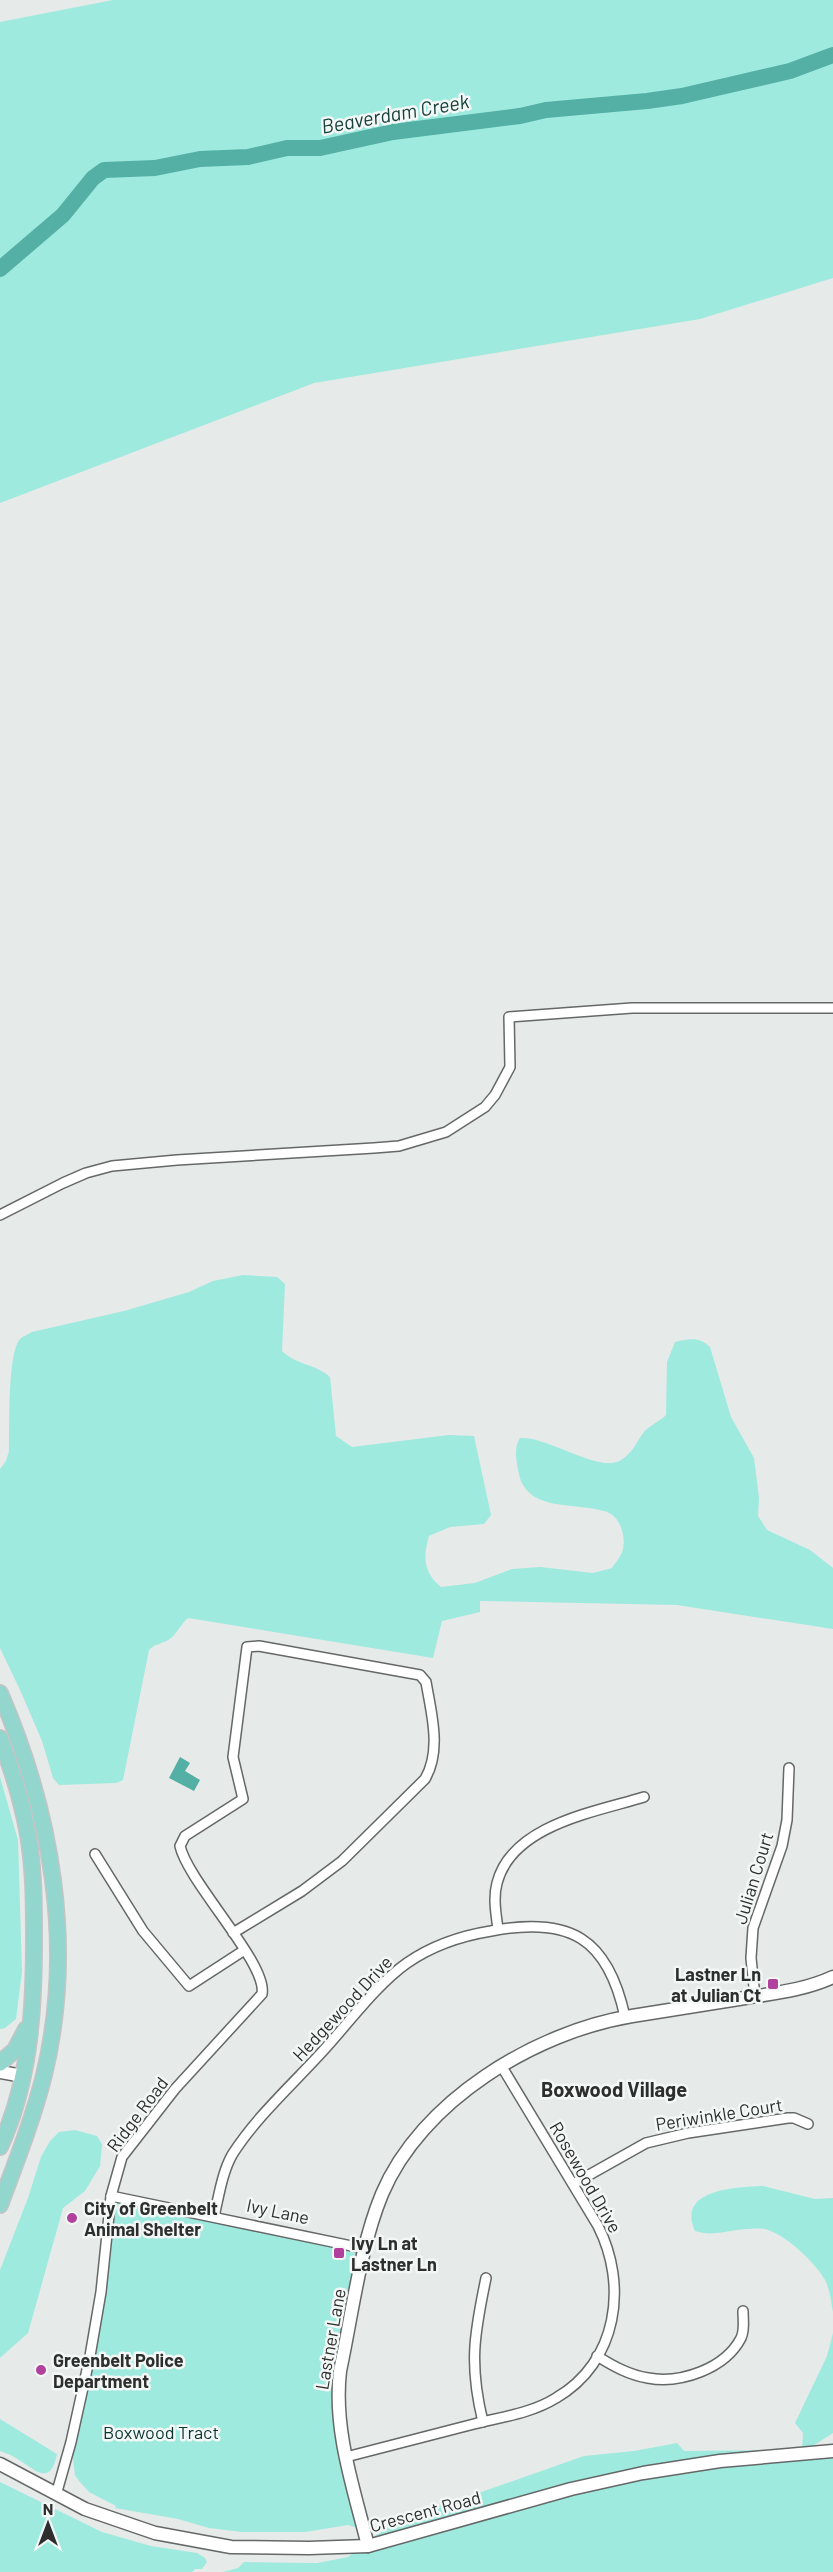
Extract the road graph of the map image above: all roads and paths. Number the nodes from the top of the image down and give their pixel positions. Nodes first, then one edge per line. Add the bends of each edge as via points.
1 (833, 1008) edge
2 (0, 1215) edge
3 (0, 1693) edge
4 (0, 1738) edge
5 (789, 1768) dead end
6 (644, 1797) dead end
7 (95, 1854) dead end
8 (498, 1929) junction
9 (233, 1933) junction
10 (243, 1951) junction
11 (833, 1977) edge
12 (755, 1996) junction
13 (626, 2017) junction
14 (31, 2018) junction
15 (0, 2063) edge
16 (502, 2067) junction
17 (0, 2072) edge
18 (23, 2076) junction
19 (30, 2120) junction
20 (808, 2124) dead end
21 (0, 2147) edge
22 (573, 2184) junction
23 (111, 2196) junction
24 (0, 2205) edge
25 (214, 2216) junction
26 (366, 2249) junction
27 (486, 2278) dead end
28 (743, 2311) dead end
29 (597, 2356) junction
30 (483, 2422) junction
31 (833, 2451) edge
32 (346, 2457) junction
33 (0, 2464) edge
34 (56, 2495) junction
35 (368, 2546) junction

1 - 2 street via 632,1008 509,1017 510,1067 495,1095 485,1107 446,1132 399,1146 112,1166 63,1183
3 - 19 main road via 38,1801 56,1905 57,1975 52,2035
4 - 14 main road via 21,1804 31,1856
5 - 12 street, Julian Court via 782,1845 752,1938
6 - 8 street via 554,1826 516,1850 502,1868 497,1884
7 - 10 street via 143,1931 189,1986
8 - 13 street, Hedgewood Drive via 524,1925 551,1927 586,1942 614,1976
8 - 25 street, Hedgewood Drive via 447,1941 393,1974 239,2145 225,2171
9 - 9 street via 342,1862 425,1779 434,1743 426,1682 420,1675 247,1647 233,1757 243,1799 185,1836 180,1845
9 - 10 street
10 - 23 street, Ridge Road via 261,1976 262,1994 182,2080 132,2142 117,2170
11 - 12 street, Lastner Lane via 799,1989
12 - 13 street, Lastner Lane
13 - 16 street, Lastner Lane via 563,2036
14 - 15 main road via 15,2050
14 - 18 main road
16 - 22 street, Rosewood Drive
16 - 26 street, Lastner Lane via 444,2109 408,2149 382,2195
17 - 18 street
18 - 19 main road via 30,2090
18 - 21 main road
19 - 24 main road
20 - 22 street, Periwinkle Court via 788,2118 669,2136 634,2149
22 - 29 street, Rosewood Drive via 605,2241 614,2274 614,2313
23 - 25 street, Ivy Lane
23 - 34 street, Ridge Road via 90,2356
25 - 26 street, Ivy Lane
26 - 32 street, Lastner Lane via 337,2392
27 - 30 street via 473,2352
28 - 29 street via 743,2332 737,2344 713,2366 689,2375 667,2379 640,2376
29 - 30 street, Rosewood Drive via 574,2385 556,2399
30 - 32 street, Rosewood Drive
31 - 35 street, Crescent Road via 720,2461 616,2478
32 - 35 street, Lastner Lane
33 - 34 street, Crescent Road
34 - 35 street, Crescent Road via 132,2526 214,2545

